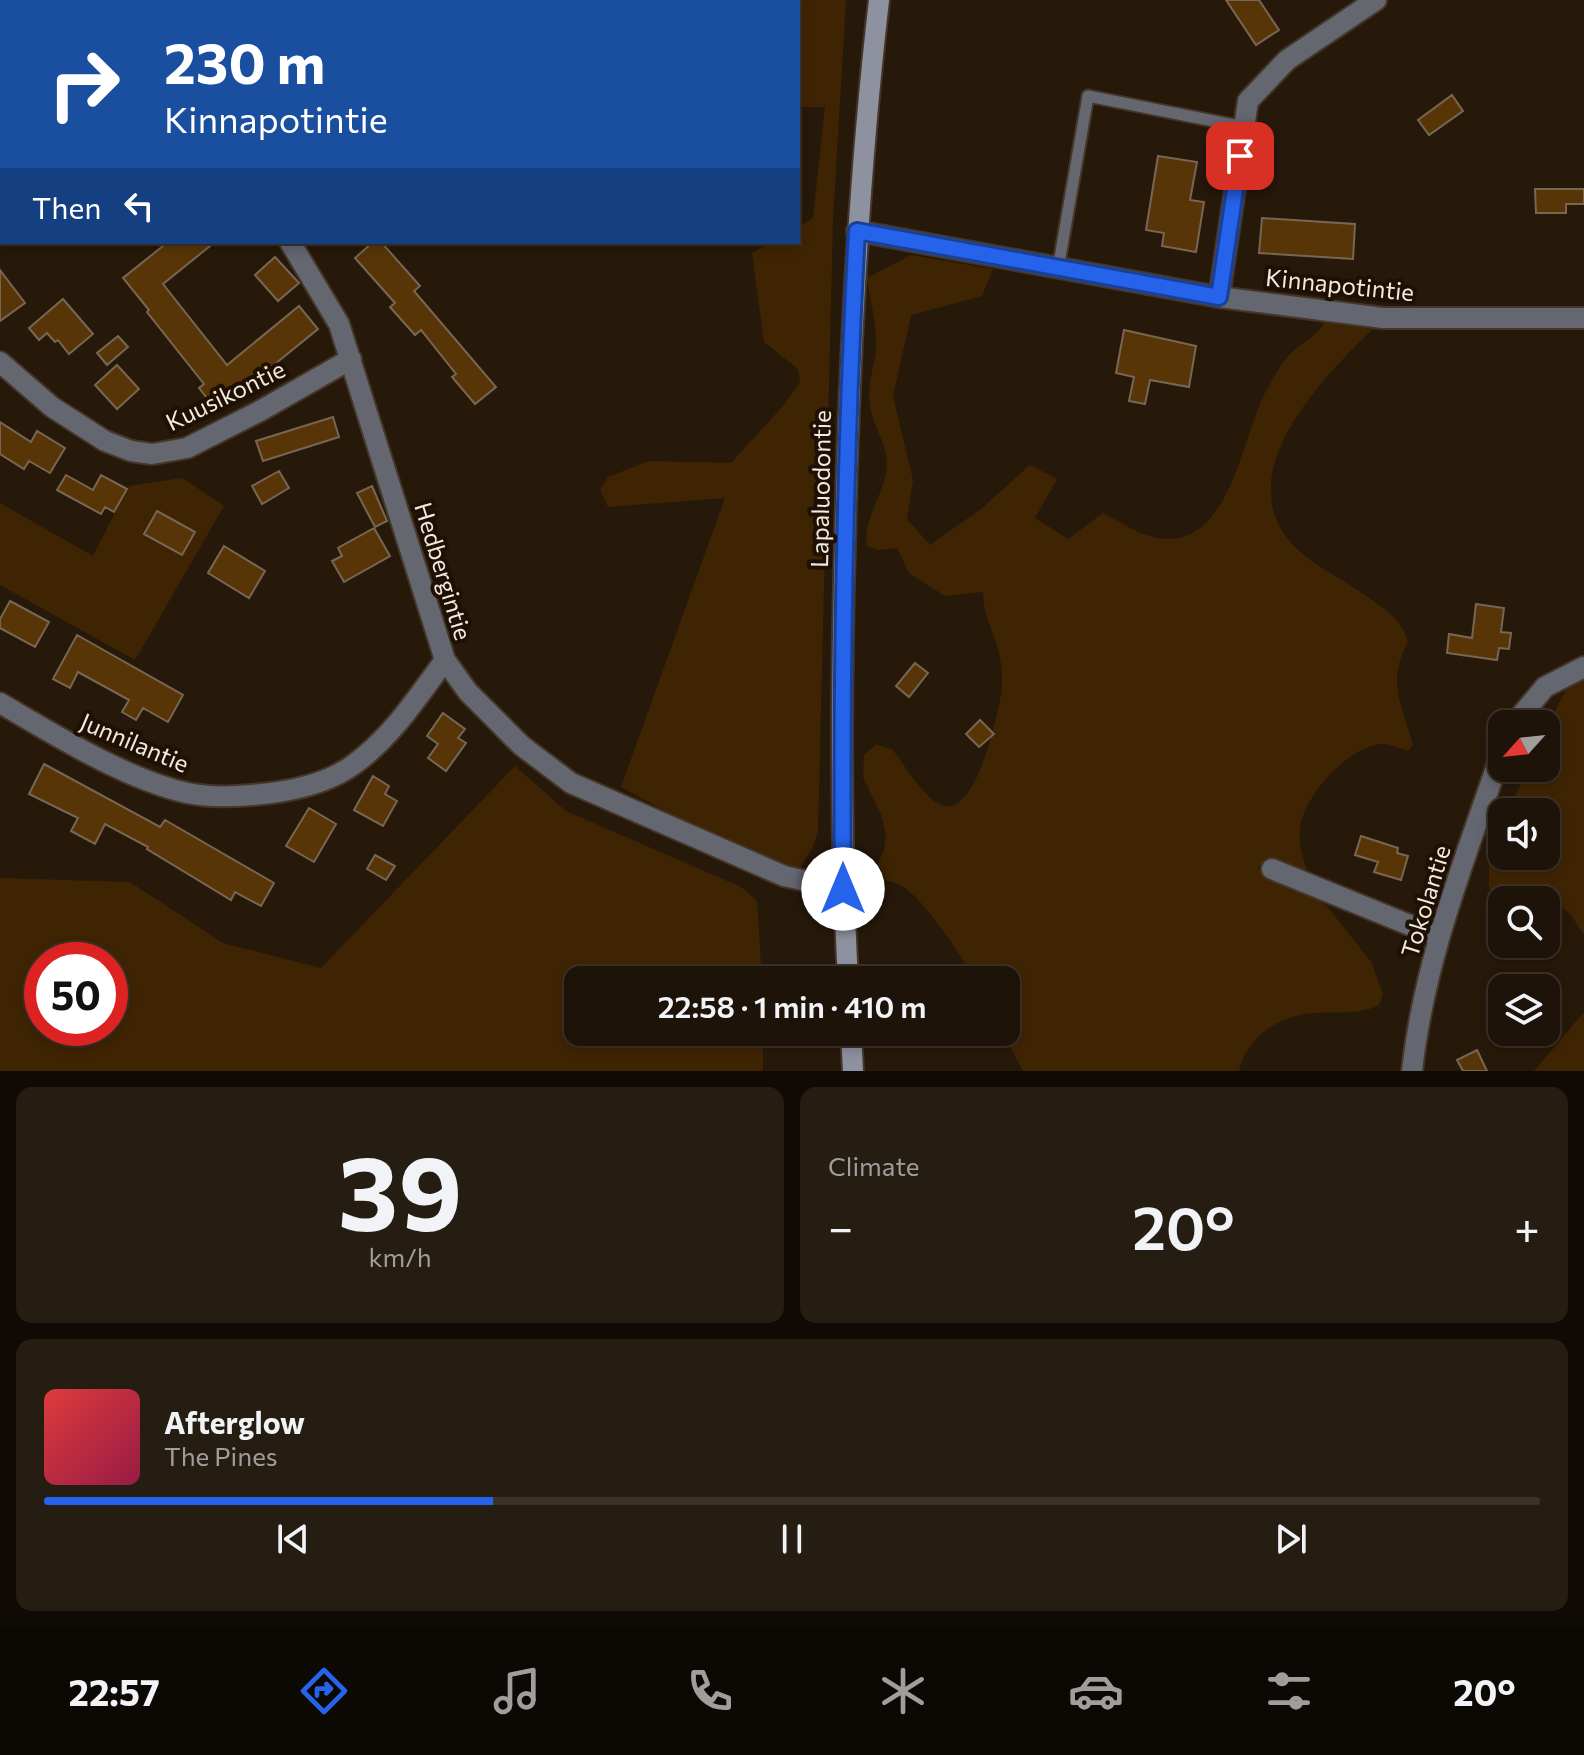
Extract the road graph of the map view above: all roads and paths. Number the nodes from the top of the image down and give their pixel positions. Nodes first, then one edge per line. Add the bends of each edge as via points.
1 (879, 0) edge
2 (1376, 0) edge
3 (1244, 127) junction
4 (857, 231) junction
5 (291, 244) edge
6 (1058, 269) junction
7 (1219, 297) junction
8 (1584, 318) edge
9 (351, 359) junction
10 (0, 362) edge
11 (445, 660) junction
12 (1584, 667) edge
13 (0, 703) edge
14 (1526, 710) edge
15 (1492, 782) edge
16 (1272, 869) dead end
17 (843, 889) junction
18 (1439, 937) junction
19 (847, 966) edge
20 (852, 1046) edge
21 (853, 1071) edge
22 (1412, 1071) edge

1 - 4 main road, Lapaluodontie
2 - 3 street via 1287,60 1248,101
3 - 6 lane via 1088,96
3 - 7 street
4 - 6 street, Kinnapotintie
4 - 17 main road, Lapaluodontie via 843,619
5 - 9 street, Hedbergintie via 339,324
6 - 7 street, Kinnapotintie
7 - 8 street, Kinnapotintie via 1383,318
9 - 10 street, Kuusikontie via 187,448 152,454 105,441 52,407
9 - 11 street, Hedbergintie
11 - 13 street, Junnilantie via 379,744 350,767 300,788 266,794 189,793 149,781
11 - 17 street, Hedbergintie via 468,692 522,746 571,783 784,876
12 - 14 street via 1545,687
15 - 18 street, Tokolantie
16 - 18 street
17 - 19 main road, Lapaluodontie
18 - 22 street, Tokolantie
20 - 21 main road

